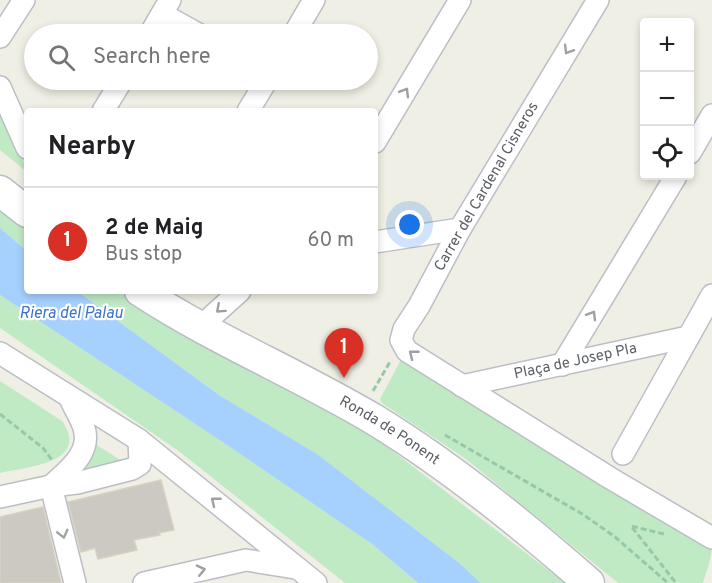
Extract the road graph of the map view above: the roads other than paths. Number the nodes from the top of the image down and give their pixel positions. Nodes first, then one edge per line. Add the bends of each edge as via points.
1 (24, 0) edge
2 (314, 0) edge
3 (460, 0) edge
4 (598, 0) edge
5 (166, 7) edge
6 (156, 24) edge
7 (186, 24) edge
8 (300, 24) edge
9 (0, 37) edge
10 (0, 87) edge
11 (116, 90) edge
12 (261, 90) edge
13 (106, 108) edge
14 (250, 108) edge
15 (712, 115) edge
16 (378, 137) edge
17 (24, 141) edge
18 (694, 146) edge
19 (674, 180) edge
20 (0, 191) edge
21 (24, 210) edge
22 (460, 229) junction
23 (378, 242) edge
24 (145, 294) edge
25 (237, 294) edge
26 (712, 295) edge
27 (200, 327) junction
28 (688, 337) junction
29 (0, 353) edge
30 (562, 365) junction
31 (462, 386) junction
32 (70, 399) junction
33 (121, 427) junction
34 (139, 440) junction
35 (85, 445) junction
36 (624, 454) dead end
37 (51, 486) junction
38 (0, 497) edge
39 (260, 538) junction
40 (712, 538) edge
41 (246, 560) junction
42 (299, 569) junction
43 (75, 583) edge
44 (144, 583) edge
45 (316, 583) edge
46 (588, 583) edge

1 - 9 street
2 - 8 street
16 -> 3 street
4 -> 22 street, Carrer del Cardenal Cisneros
5 - 6 street
5 - 7 street
10 - 17 street
11 - 13 street
12 - 14 street
15 - 18 street
30 -> 19 street
20 - 21 main road
22 - 23 street
31 -> 22 street, Carrer del Cardenal Cisneros via 407,351 401,340
24 - 27 main road, Ronda de Ponent
25 -> 27 street
26 - 28 street
27 - 46 main road, Ronda de Ponent via 404,438 517,523
28 - 30 street, Plaça de Josep Pla
28 - 36 street
29 - 32 street
30 - 31 street, Plaça de Josep Pla
31 - 40 street
32 - 33 street
32 - 35 street via 85,430
33 - 34 street
33 - 35 street via 96,436
34 - 37 street via 140,464 132,469
39 -> 34 street
35 - 37 street via 79,458
37 - 38 street
37 -> 43 street
39 - 41 street via 255,554
39 - 42 street
41 - 42 street
44 -> 41 street
42 - 45 street

